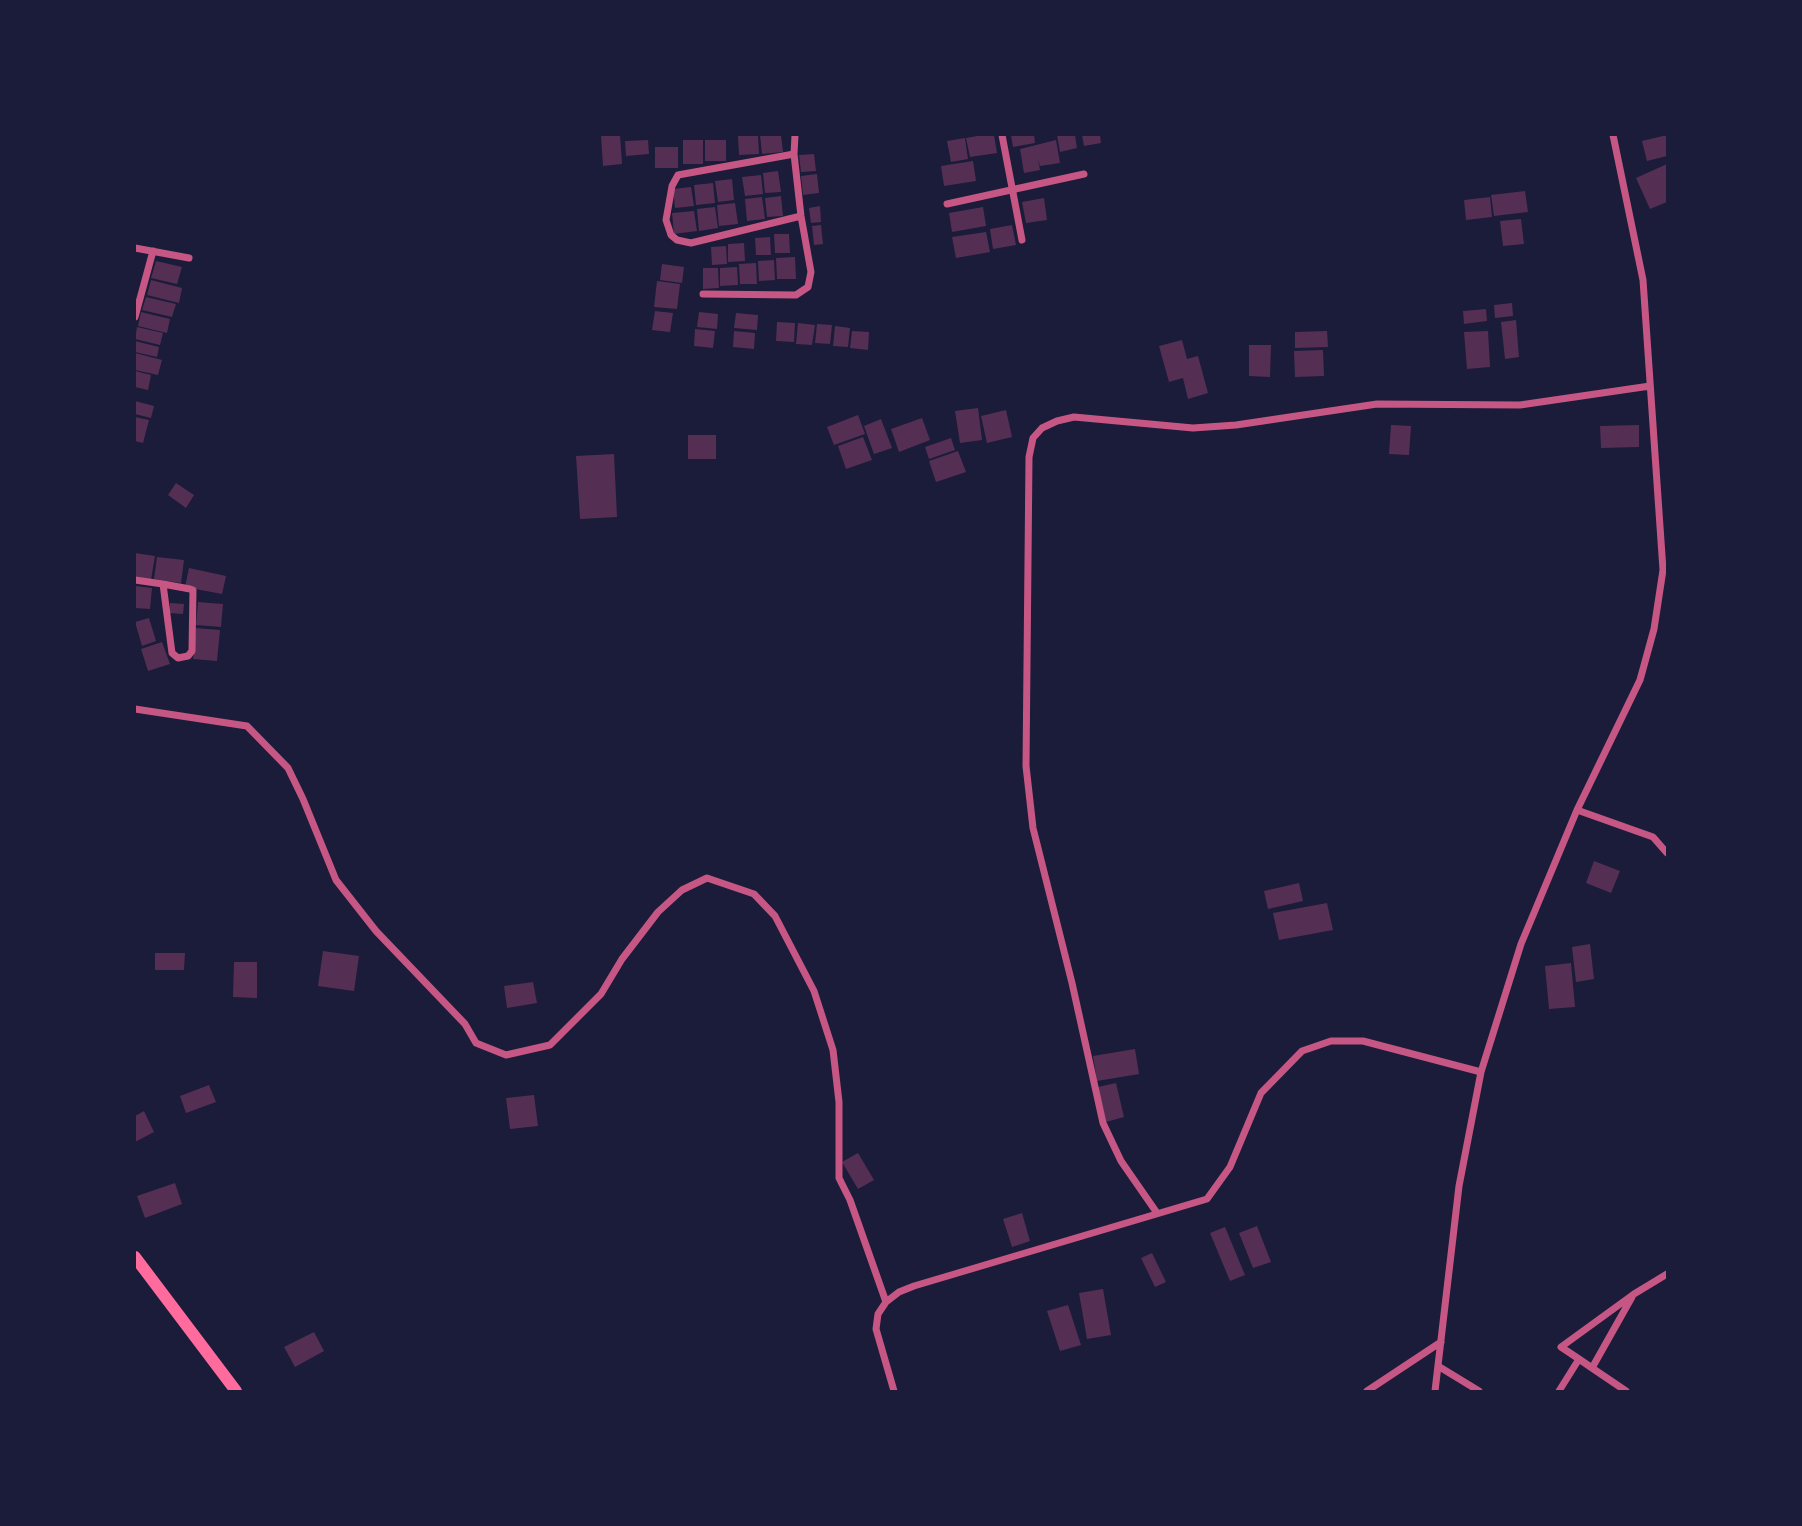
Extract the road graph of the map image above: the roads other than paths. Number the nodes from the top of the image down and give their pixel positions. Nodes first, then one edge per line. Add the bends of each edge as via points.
1 (794, 135) edge
2 (1002, 135) edge
3 (1613, 135) edge
4 (794, 154) junction
5 (1084, 174) dead end
6 (1013, 190) junction
7 (947, 204) dead end
8 (801, 216) junction
9 (1022, 240) dead end
10 (135, 248) edge
11 (153, 251) junction
12 (189, 258) dead end
13 (703, 294) dead end
14 (135, 317) edge
15 (1650, 386) junction
16 (135, 580) edge
17 (163, 584) junction
18 (135, 709) edge
19 (1577, 810) junction
20 (1667, 853) edge
21 (1481, 1072) junction
22 (1157, 1213) junction
23 (135, 1256) edge
24 (1667, 1273) edge
25 (1634, 1294) junction
26 (886, 1302) junction
27 (1441, 1342) junction
28 (1579, 1359) junction
29 (1438, 1366) junction
30 (1592, 1368) junction
31 (236, 1391) edge
32 (894, 1391) edge
33 (1367, 1391) edge
34 (1435, 1391) edge
35 (1479, 1391) edge
36 (1559, 1391) edge
37 (1626, 1391) edge

1 - 4 street
2 - 6 street
3 - 15 street via 1643,280
4 - 8 street
4 - 8 street via 678,176 666,220 671,235 691,243
5 - 6 street
6 - 7 street
6 - 9 street
8 - 13 street via 811,272 802,292 786,296
10 - 11 street
11 - 12 street
11 - 14 street
15 - 19 street via 1663,570 1654,629 1640,680
15 - 22 street via 1520,405 1377,404 1194,428 1074,417 1042,428 1033,438 1029,457 1026,766 1033,828 1103,1123 1121,1160
16 - 17 street
17 - 17 street via 194,592 192,651 188,656 178,658 172,653
18 - 26 street via 247,726 288,768 336,880 376,930 465,1024 476,1043 506,1055 550,1045 601,994 622,959 682,890 707,878 754,894 775,916 818,1003 833,1050 839,1102 839,1178
19 - 20 street via 1653,837
19 - 21 street via 1521,943
21 - 22 street via 1363,1041 1331,1041 1302,1051 1261,1093 1230,1167 1207,1199
21 - 27 street via 1459,1186
22 - 26 street via 914,1286
23 - 31 main road
24 - 25 street
25 - 28 street via 1561,1347
25 - 30 street
26 - 32 street via 876,1329
27 - 29 street
27 - 33 street
28 - 30 street
28 - 36 street
29 - 34 street
29 - 35 street
30 - 37 street

